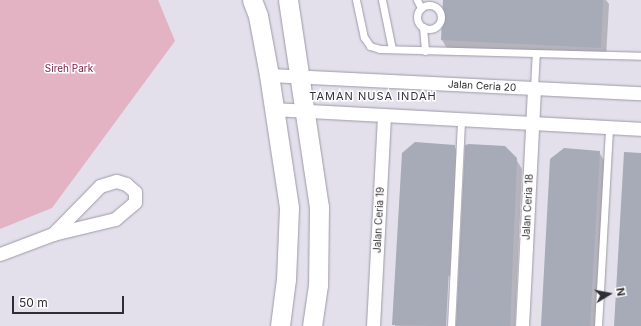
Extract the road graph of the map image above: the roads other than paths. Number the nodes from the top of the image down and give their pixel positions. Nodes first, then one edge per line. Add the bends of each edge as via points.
1 (252, 0) edge
2 (288, 0) edge
3 (356, 0) edge
4 (382, 0) edge
5 (417, 0) edge
6 (421, 8) junction
7 (423, 27) junction
8 (392, 49) junction
9 (425, 51) junction
10 (536, 54) junction
11 (641, 56) edge
12 (269, 75) junction
13 (300, 77) junction
14 (534, 88) junction
15 (641, 93) edge
16 (274, 109) junction
17 (305, 110) junction
18 (384, 115) junction
19 (461, 119) junction
20 (532, 123) junction
21 (609, 127) junction
22 (641, 129) edge
23 (53, 234) junction
24 (0, 254) edge
25 (280, 326) edge
26 (312, 326) edge
27 (373, 326) edge
28 (451, 326) edge
29 (522, 326) edge
30 (598, 326) edge

1 - 12 main road via 258,16
2 - 13 main road
3 - 8 lane via 364,37 370,46
4 - 8 lane
5 - 6 lane
6 - 7 lane via 417,18
6 - 7 lane via 433,5 441,14 440,22 435,28
7 - 9 lane
8 - 9 lane
9 - 10 lane
10 - 11 lane
10 - 14 lane
12 - 13 street, Jalan Ceria 20
12 - 16 main road
13 - 14 street, Jalan Ceria 20
13 - 17 main road
14 - 15 street, Jalan Ceria 20
14 - 20 street, Jalan Ceria 18
16 - 17 street
16 - 25 main road via 289,208 286,279
17 - 18 street
17 - 26 main road via 319,208 318,285
18 - 19 street
18 - 27 street, Jalan Ceria 19
19 - 20 street
19 - 28 lane
20 - 21 street
20 - 29 street, Jalan Ceria 18
21 - 22 street
21 - 30 lane
23 - 23 street via 100,186 116,181 126,184 135,192 135,202 115,219
23 - 24 street

